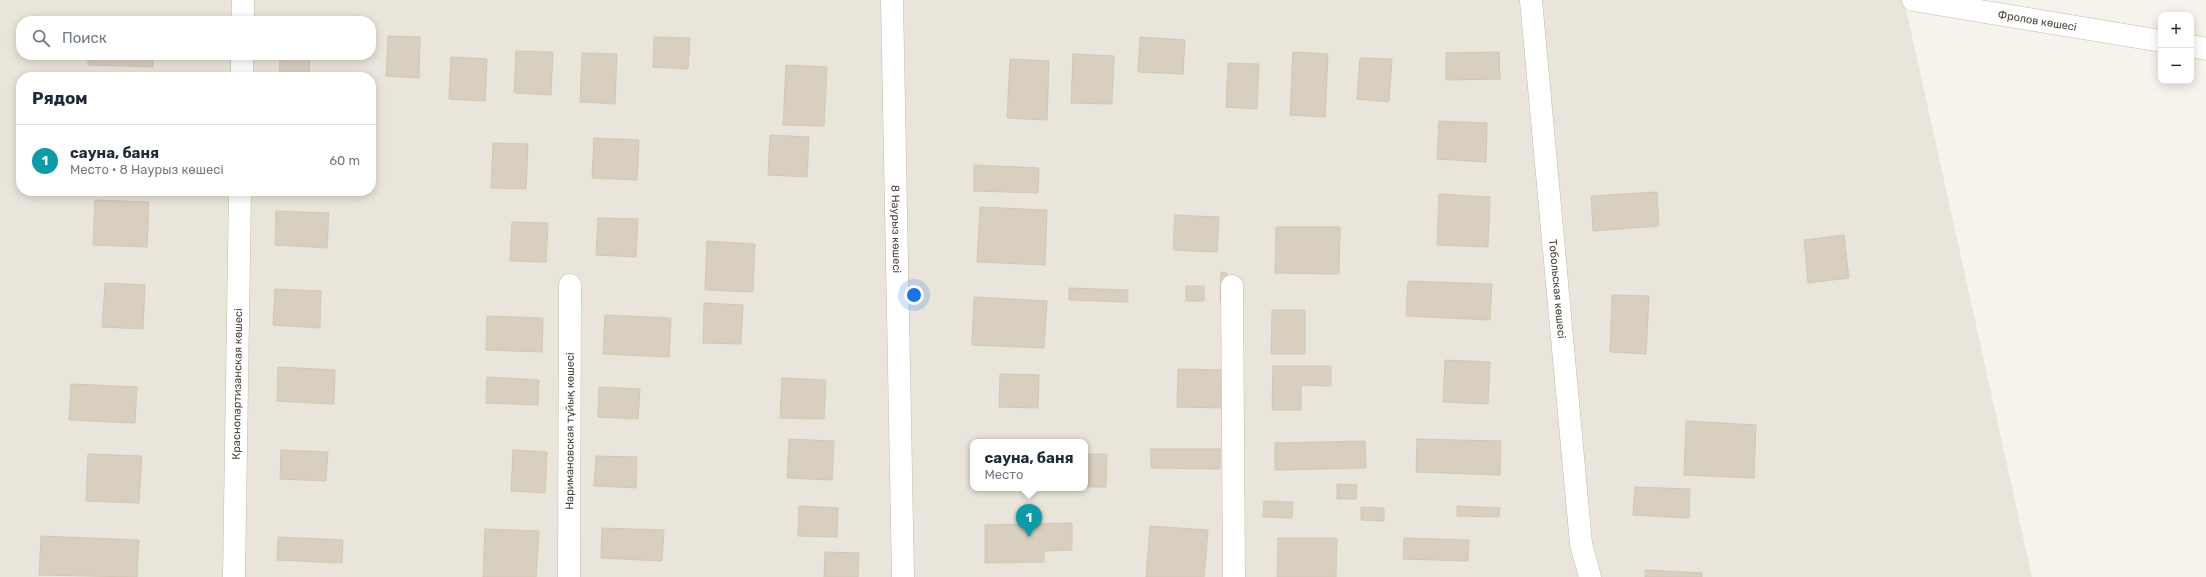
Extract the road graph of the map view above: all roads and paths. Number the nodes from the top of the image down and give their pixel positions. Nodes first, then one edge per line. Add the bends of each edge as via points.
1 (243, 0) edge
2 (892, 0) edge
3 (1531, 0) edge
4 (1913, 0) edge
5 (243, 16) edge
6 (2158, 41) edge
7 (2194, 47) edge
8 (2206, 49) edge
9 (242, 60) edge
10 (242, 72) edge
11 (240, 196) edge
12 (570, 285) dead end
13 (1232, 286) dead end
14 (234, 577) edge
15 (568, 577) edge
16 (903, 577) edge
17 (1234, 577) edge
18 (1590, 577) edge

1 - 5 street
2 - 16 street, 8 Наурыз көшесі
3 - 18 street, Тобольская көшесі via 1582,544
4 - 6 street, Фролов көшесі
7 - 8 street
9 - 10 street
11 - 14 street, Краснопартизанская көшесі
12 - 15 street, Наримановская тұйық көшесі
13 - 17 street

